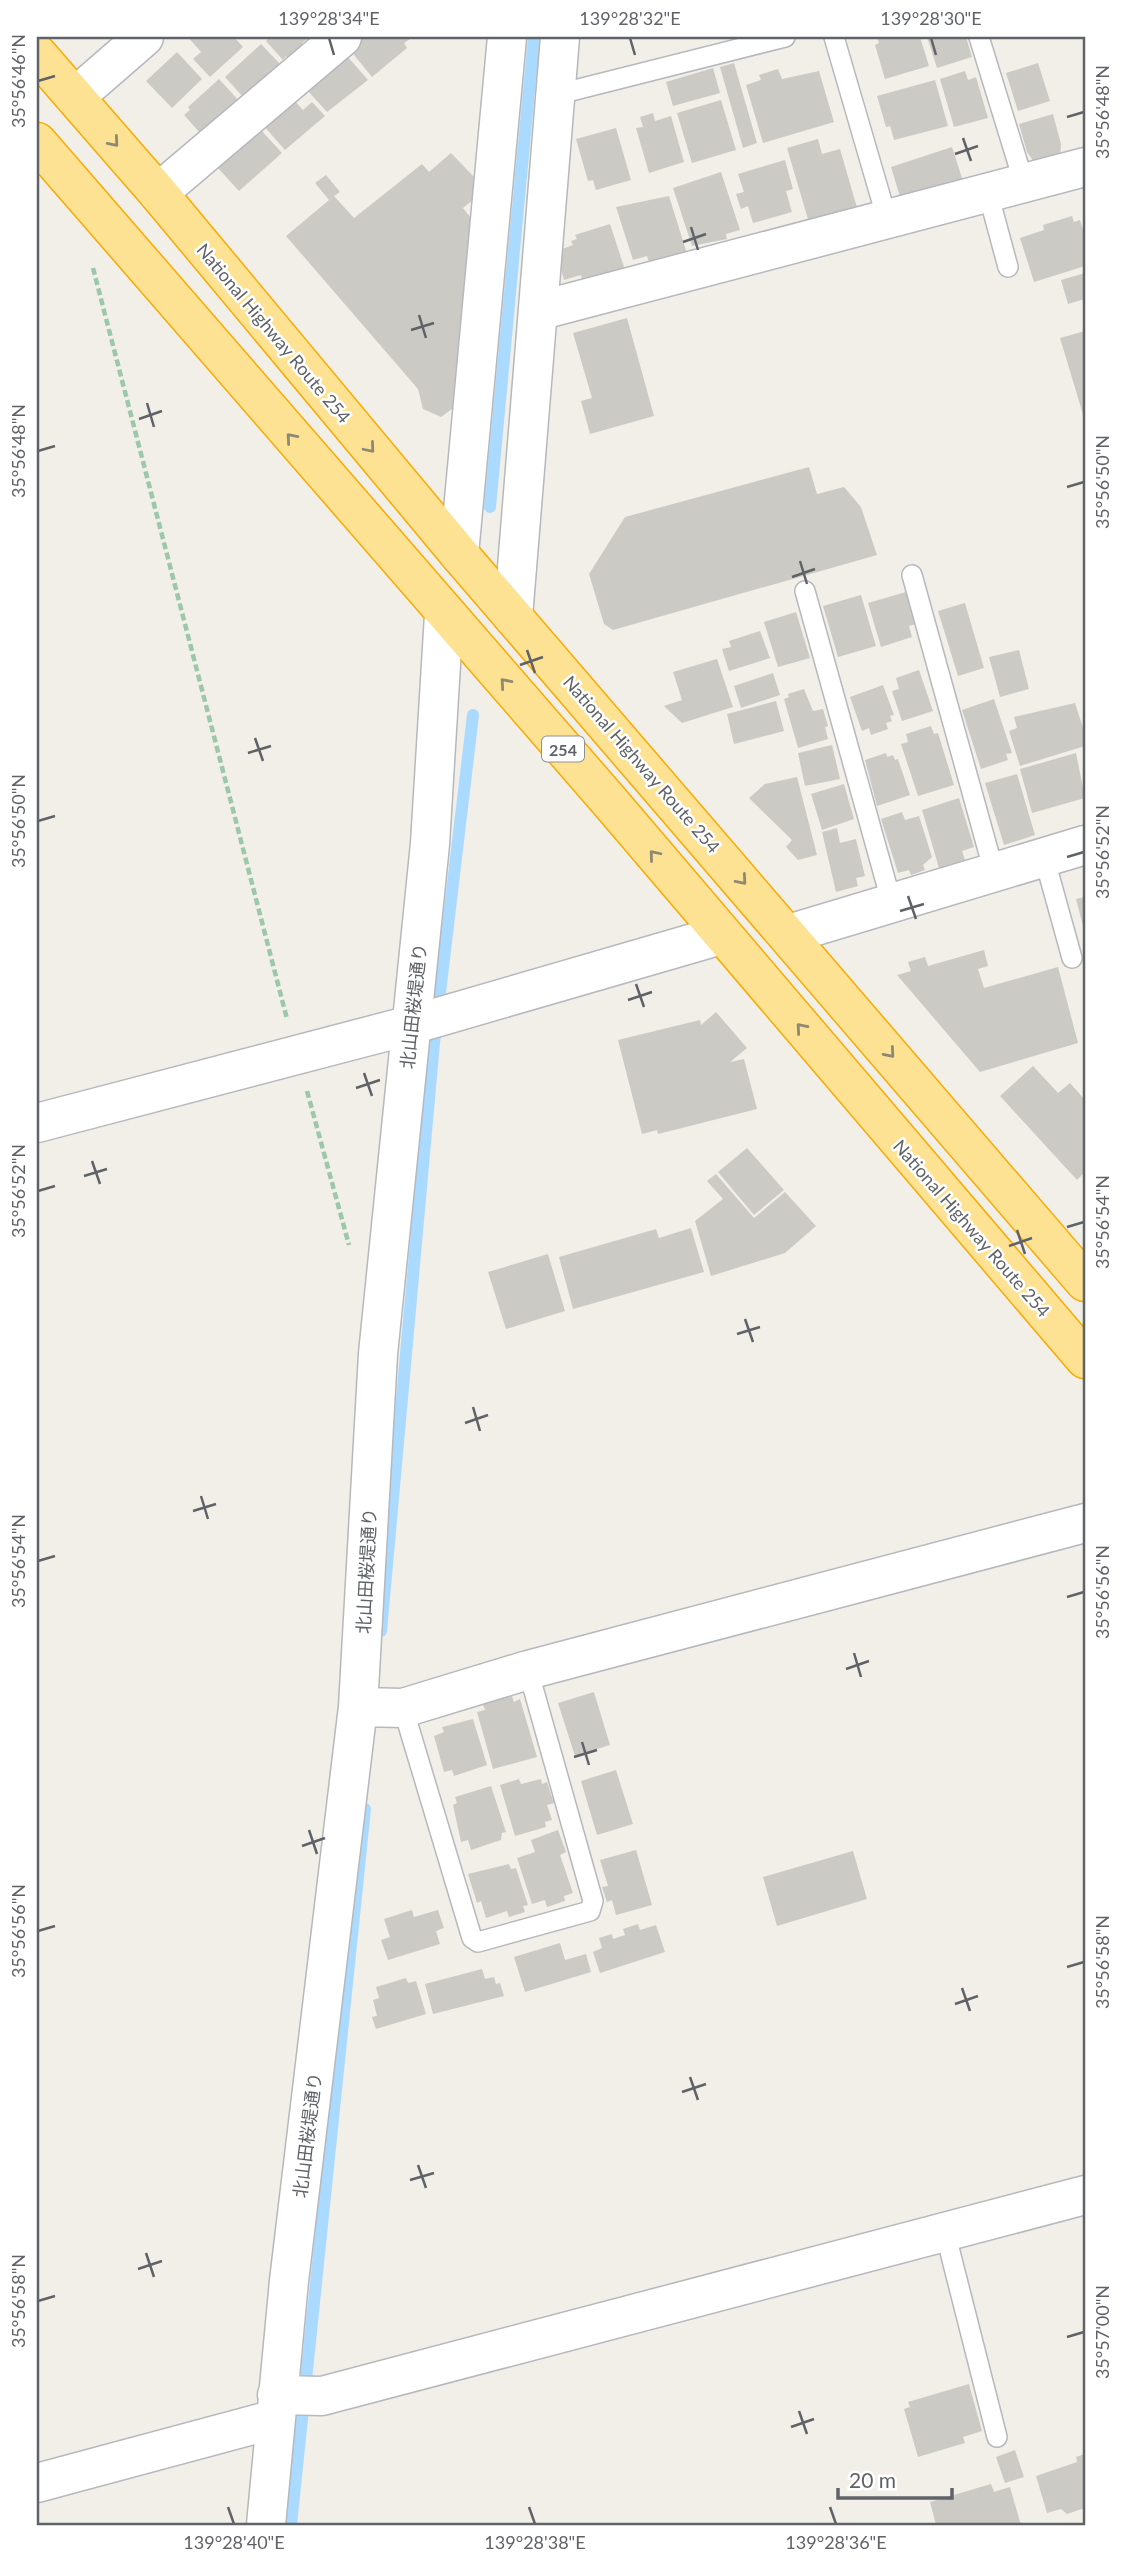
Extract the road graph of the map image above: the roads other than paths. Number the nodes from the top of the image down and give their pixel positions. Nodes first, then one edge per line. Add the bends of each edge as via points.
1 (144, 37) edge
2 (342, 37) edge
3 (507, 37) edge
4 (560, 37) edge
5 (785, 37) edge
6 (834, 37) edge
7 (979, 37) edge
8 (37, 54) edge
9 (555, 95) junction
10 (75, 97) junction
11 (37, 142) edge
12 (1085, 167) edge
13 (1006, 188) junction
14 (158, 193) junction
15 (887, 219) junction
16 (1008, 267) dead end
17 (538, 311) junction
18 (459, 554) junction
19 (912, 575) dead end
20 (805, 591) dead end
21 (444, 615) junction
22 (513, 617) junction
23 (1085, 845) edge
24 (1044, 857) junction
25 (994, 872) junction
26 (892, 904) junction
27 (789, 934) junction
28 (721, 935) junction
29 (1072, 958) dead end
30 (411, 1025) junction
31 (37, 1123) edge
32 (1085, 1282) edge
33 (1085, 1359) edge
34 (1085, 1523) edge
35 (528, 1670) junction
36 (358, 1707) junction
37 (403, 1708) junction
38 (1085, 2194) edge
39 (945, 2232) junction
40 (276, 2407) junction
41 (997, 2437) dead end
42 (37, 2483) edge
43 (266, 2525) edge

1 - 10 street
2 - 14 street
3 - 18 street
4 - 9 street
5 - 9 lane
6 - 15 lane
7 - 13 lane
8 - 10 highway, National Highway Route 254 / 254
9 - 17 street
10 -> 14 highway, National Highway Route 254 / 254
21 -> 11 highway, National Highway Route 254 / 254
12 - 13 street
13 - 15 street
13 - 16 lane
14 -> 18 highway, National Highway Route 254 / 254
15 - 17 street
17 - 22 street
18 - 22 highway, National Highway Route 254 / 254
19 - 25 lane
20 - 26 lane
28 -> 21 highway, National Highway Route 254 / 254
21 - 30 street, 北山田桜堤通り via 430,844
22 -> 27 highway, National Highway Route 254 / 254
23 - 24 street
24 - 25 street
24 - 29 lane
25 - 26 street
26 - 27 street
27 -> 32 highway, National Highway Route 254 / 254
28 - 30 street
33 -> 28 highway, National Highway Route 254 / 254
30 - 31 street
30 - 36 street, 北山田桜堤通り via 379,1354
34 - 35 street
35 - 37 street
35 - 37 lane via 593,1901 590,1911 478,1941 472,1938
36 - 37 street
36 - 40 street, 北山田桜堤通り
38 - 39 street
39 - 40 street
39 - 41 lane
40 - 42 street
40 - 43 street, 北山田桜堤通り

